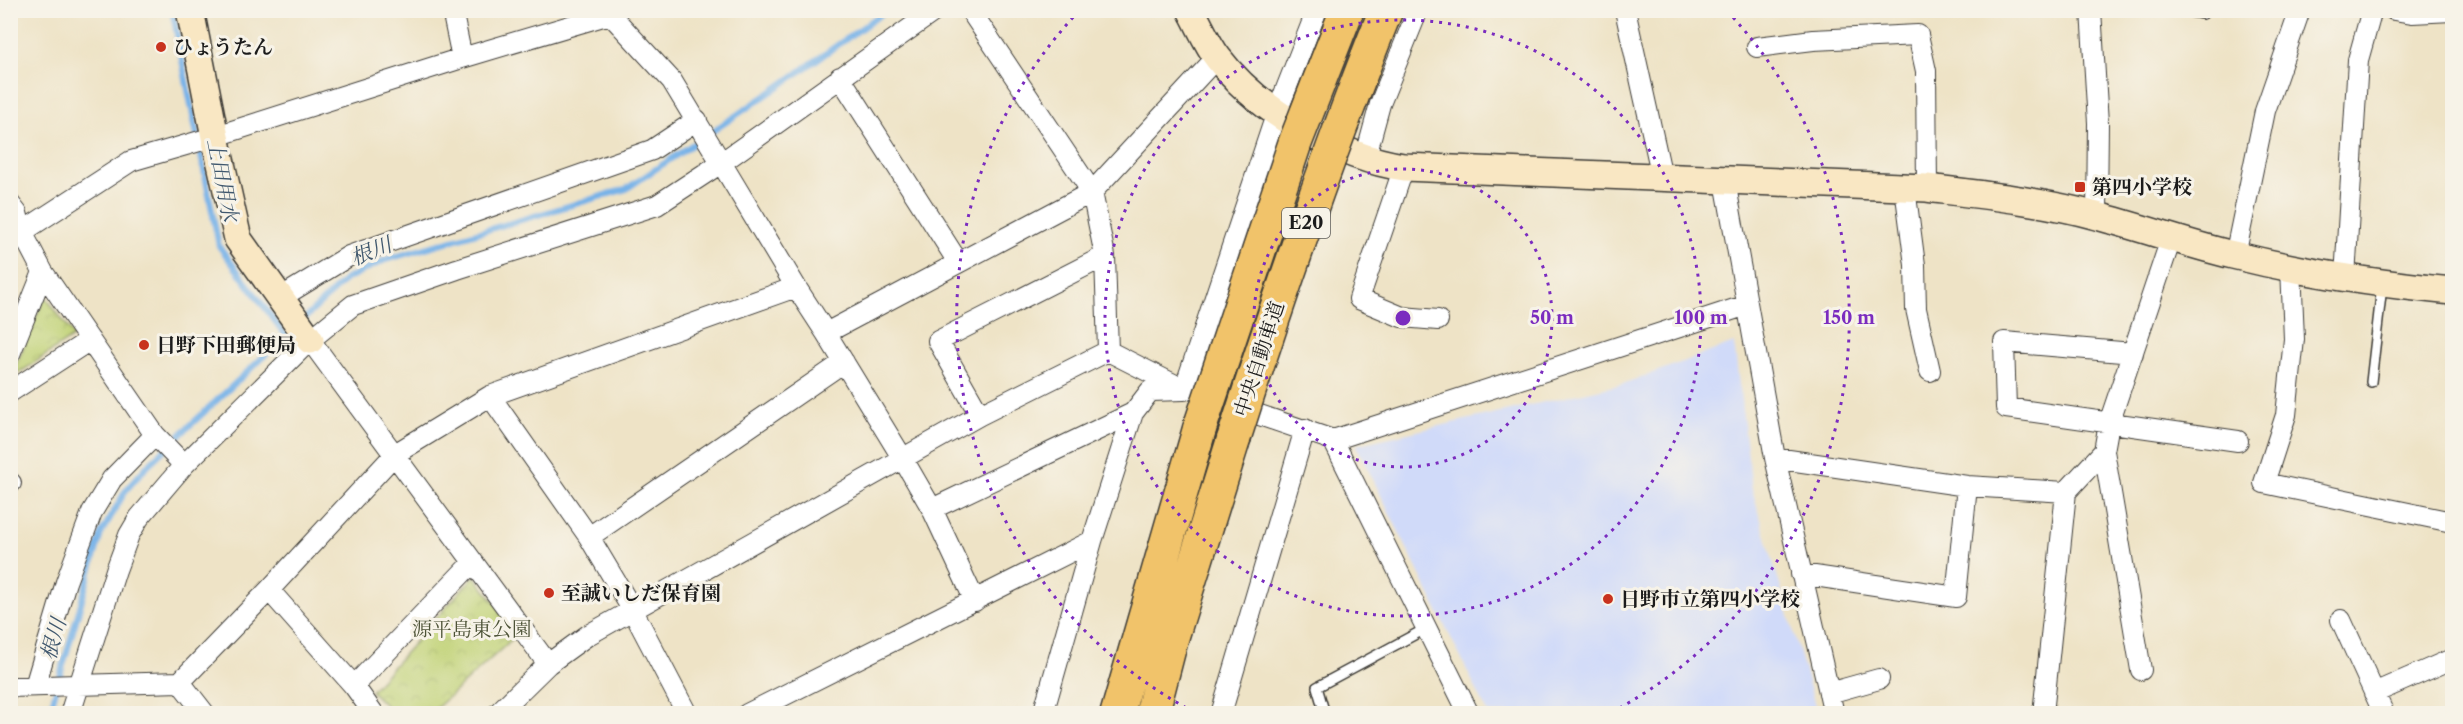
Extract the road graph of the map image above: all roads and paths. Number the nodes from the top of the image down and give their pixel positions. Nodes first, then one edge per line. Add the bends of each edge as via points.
1 (190, 10) edge
2 (452, 10) edge
3 (936, 10) edge
4 (970, 10) edge
5 (1191, 10) edge
6 (1317, 10) edge
7 (1347, 10) edge
8 (1386, 10) edge
9 (1418, 10) edge
10 (1625, 10) edge
11 (2091, 10) edge
12 (2178, 10) edge
13 (2300, 10) edge
14 (2372, 10) edge
15 (2394, 10) edge
16 (2452, 11) edge
17 (609, 12) edge
18 (2203, 14) dead end
19 (1757, 47) dead end
20 (1217, 57) junction
21 (462, 58) junction
22 (840, 77) junction
23 (1277, 112) junction
24 (699, 124) junction
25 (206, 140) junction
26 (718, 158) junction
27 (1365, 159) junction
28 (1404, 167) junction
29 (1662, 177) junction
30 (1725, 181) junction
31 (1916, 188) junction
32 (1092, 192) junction
33 (10, 204) edge
34 (2097, 216) junction
35 (16, 234) edge
36 (2171, 239) junction
37 (1105, 256) junction
38 (2235, 256) junction
39 (958, 262) junction
40 (2291, 267) junction
41 (43, 272) junction
42 (2345, 278) junction
43 (2382, 284) junction
44 (796, 288) junction
45 (2452, 291) edge
46 (280, 298) junction
47 (1747, 305) junction
48 (1438, 320) dead end
49 (826, 333) junction
50 (90, 340) junction
51 (310, 340) junction
52 (1108, 351) junction
53 (2133, 353) junction
54 (10, 354) edge
55 (844, 362) junction
56 (1930, 371) dead end
57 (2371, 382) dead end
58 (1184, 390) junction
59 (10, 392) edge
60 (490, 396) junction
61 (1133, 413) junction
62 (980, 415) junction
63 (2109, 423) junction
64 (1305, 429) junction
65 (155, 435) junction
66 (1333, 440) junction
67 (2238, 441) dead end
68 (2104, 451) junction
69 (395, 453) junction
70 (1775, 458) junction
71 (903, 459) junction
72 (184, 465) junction
73 (1967, 486) junction
74 (2066, 492) junction
75 (932, 509) junction
76 (2452, 522) edge
77 (589, 537) junction
78 (1092, 541) junction
79 (471, 563) junction
80 (1801, 574) junction
81 (269, 590) junction
82 (975, 601) junction
83 (632, 609) junction
84 (2341, 620) dead end
85 (1426, 628) junction
86 (2452, 659) edge
87 (548, 664) junction
88 (2142, 670) dead end
89 (1879, 680) dead end
90 (180, 682) junction
91 (74, 685) junction
92 (39, 686) junction
93 (354, 686) junction
94 (10, 687) edge
95 (1829, 693) junction
96 (2374, 693) junction
97 (1833, 713) edge
98 (70, 714) edge
99 (205, 714) edge
100 (374, 714) edge
101 (497, 714) edge
102 (687, 714) edge
103 (747, 714) edge
104 (1043, 714) edge
105 (1117, 714) edge
106 (1152, 714) edge
107 (1221, 714) edge
108 (1325, 714) edge
109 (1469, 714) edge
110 (2043, 714) edge
111 (2384, 714) edge

1 - 25 main road
2 - 21 street
3 - 22 street
4 - 32 street
5 - 20 main road
6 - 23 street
7 - 105 highway, 中央自動車道 / E20, bridge via 1295,143 1200,428
8 - 106 highway, 中央自動車道 / E20, bridge via 1288,272 1172,637
9 - 27 street via 1380,104
10 - 29 street
11 - 34 street via 2098,123
12 - 18 lane
13 - 38 street via 2265,111
14 - 42 street via 2358,60
15 - 16 street
17 - 21 street
17 - 24 street via 672,81
19 - 31 street via 1918,35 1926,71
20 - 23 main road
20 - 32 street
21 - 25 street
22 - 26 street
22 - 39 street
23 - 27 main road via 1319,139
23 - 58 street
24 - 26 street
24 - 46 street via 652,150 349,256
25 - 35 street via 131,162
25 - 46 main road via 238,239
26 - 44 street
26 - 51 street via 657,205 353,305
27 - 28 main road
28 - 29 main road
28 - 48 street via 1359,299 1402,317
29 - 30 main road
30 - 31 main road
30 - 47 street
31 - 34 main road
31 - 56 street via 1916,309
32 - 37 street
32 - 39 street
33 - 35 street via 16,213
34 - 36 main road
35 - 41 street
36 - 38 main road
36 - 53 street
37 - 52 street
37 - 62 street via 939,341
38 - 40 main road
39 - 49 street
40 - 42 main road
40 - 76 street via 2294,339 2286,415 2264,483
41 - 50 street
41 - 54 street
42 - 43 main road
43 - 45 main road
43 - 57 lane
44 - 49 street
44 - 60 street
46 - 51 main road
47 - 66 street
47 - 70 street
49 - 55 street
50 - 59 street
50 - 65 street
51 - 69 street
51 - 72 street
52 - 58 street
52 - 62 street
53 - 63 street
53 - 63 street via 2004,342 2006,408
55 - 71 street
55 - 77 street
58 - 61 street via 1150,391
58 - 64 street
60 - 69 street
60 - 77 street
61 - 75 street
61 - 78 street
62 - 71 street
63 - 67 street
63 - 68 street
64 - 66 street
64 - 107 street
65 - 72 street
65 - 92 street via 112,478 92,512 66,582
66 - 85 street
68 - 74 street
68 - 88 street
69 - 79 street
69 - 81 street
70 - 73 street
70 - 80 street
71 - 75 street
71 - 83 street
72 - 91 street via 152,500 129,535
73 - 74 street
73 - 80 street via 1956,597
74 - 110 street
75 - 82 street
77 - 83 street
78 - 82 street
78 - 104 street
79 - 87 street
79 - 93 street
80 - 95 street
81 - 90 street
81 - 93 street
82 - 103 street
83 - 87 street
83 - 102 street
84 - 96 street
85 - 108 lane via 1317,687
85 - 109 street
86 - 96 street
87 - 101 street
89 - 95 street
90 - 91 street
90 - 99 street
91 - 92 street
91 - 98 street
92 - 94 street
93 - 100 street
95 - 97 street
96 - 111 street

